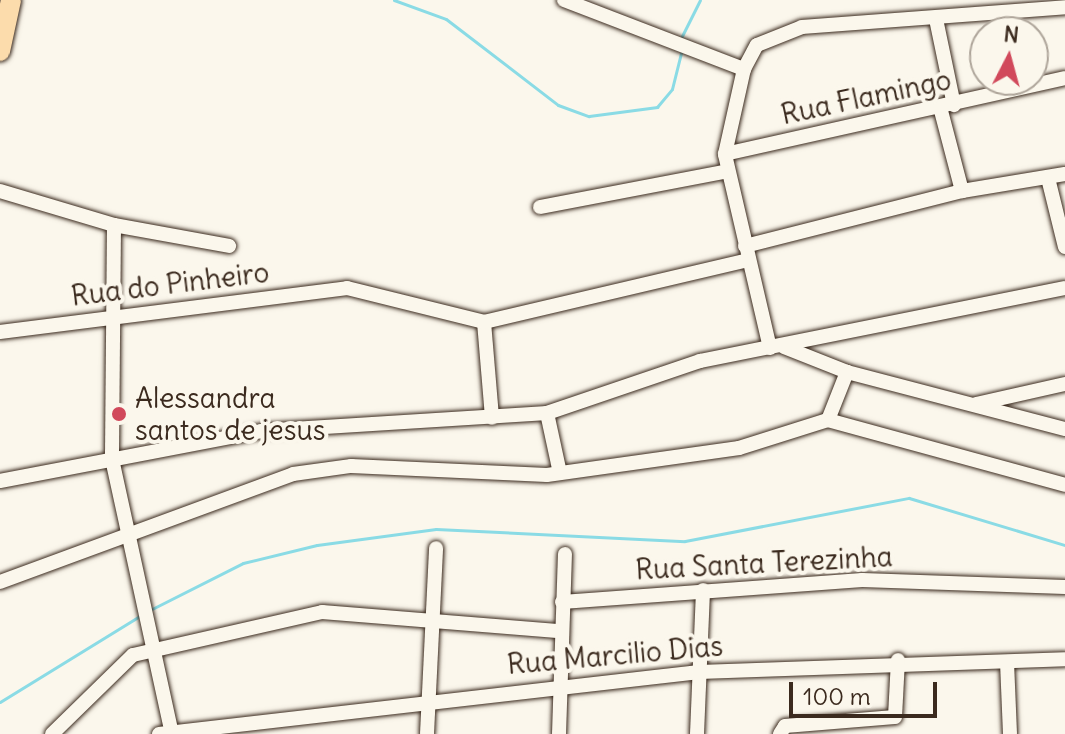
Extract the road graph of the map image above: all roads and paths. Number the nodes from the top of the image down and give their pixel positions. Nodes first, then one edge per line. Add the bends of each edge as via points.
1 (11, 0) edge
2 (564, 0) edge
3 (604, 7) edge
4 (1065, 7) edge
5 (936, 19) junction
6 (0, 51) edge
7 (744, 69) junction
8 (1065, 78) edge
9 (947, 106) junction
10 (725, 154) junction
11 (728, 171) junction
12 (1065, 174) edge
13 (1048, 178) junction
14 (0, 191) edge
15 (962, 191) junction
16 (540, 207) dead end
17 (114, 225) junction
18 (229, 246) dead end
19 (1065, 247) edge
20 (746, 253) junction
21 (1065, 288) edge
22 (111, 316) junction
23 (484, 322) junction
24 (0, 332) edge
25 (777, 348) junction
26 (847, 372) junction
27 (1065, 384) edge
28 (972, 405) junction
29 (547, 413) junction
30 (492, 418) junction
31 (828, 420) junction
32 (1065, 429) edge
33 (112, 459) junction
34 (560, 473) junction
35 (0, 481) edge
36 (1065, 485) edge
37 (129, 531) junction
38 (436, 548) dead end
39 (565, 554) dead end
40 (0, 582) edge
41 (1065, 587) edge
42 (703, 590) junction
43 (562, 602) junction
44 (429, 623) junction
45 (560, 631) junction
46 (154, 644) junction
47 (1065, 659) edge
48 (898, 660) junction
49 (1007, 662) junction
50 (699, 672) junction
51 (558, 684) junction
52 (428, 699) junction
53 (168, 733) edge
54 (52, 734) edge
55 (427, 734) edge
56 (559, 734) edge
57 (697, 734) edge
58 (780, 734) edge
59 (1010, 734) edge

1 - 6 highway
2 - 3 street
3 - 7 street
4 - 5 street
5 - 7 street via 774,34
5 - 9 street
7 - 10 street
8 - 9 street, Rua Flamingo
9 - 10 street, Rua Flamingo
9 - 15 street
10 - 11 street
11 - 16 street
11 - 20 street
12 - 13 street
13 - 15 street
13 - 19 street
14 - 17 street
15 - 20 street
17 - 18 street
17 - 22 street
20 - 23 street
20 - 25 street
21 - 25 street
22 - 23 street, Rua do Pinheiro via 347,288
22 - 24 street, Rua do Pinheiro
22 - 33 street
23 - 30 street
25 - 26 street
25 - 29 street via 700,361
26 - 28 street
26 - 31 street
27 - 28 street
28 - 32 street
29 - 30 street
29 - 34 street
30 - 33 street via 261,431
31 - 34 street via 739,448
31 - 36 street
33 - 35 street
33 - 37 street
34 - 37 street via 473,477 324,468 241,489
37 - 40 street
37 - 46 street via 141,566
38 - 44 street
39 - 43 street
41 - 42 street, Rua Santa Terezinha via 862,580
42 - 43 street, Rua Santa Terezinha
42 - 50 street
43 - 45 street
44 - 45 street
44 - 46 street via 322,612
44 - 52 street
45 - 51 street
46 - 53 street
46 - 54 street via 120,663
47 - 49 street, Rua Marcilio Dias
48 - 49 street, Rua Marcilio Dias
48 - 50 street, Rua Marcilio Dias
48 - 58 street via 895,717 785,726
49 - 59 street
50 - 51 street, Rua Marcilio Dias
50 - 57 street
51 - 52 street, Rua Marcilio Dias
51 - 56 street
52 - 53 street, Rua Marcilio Dias via 394,710
52 - 55 street

